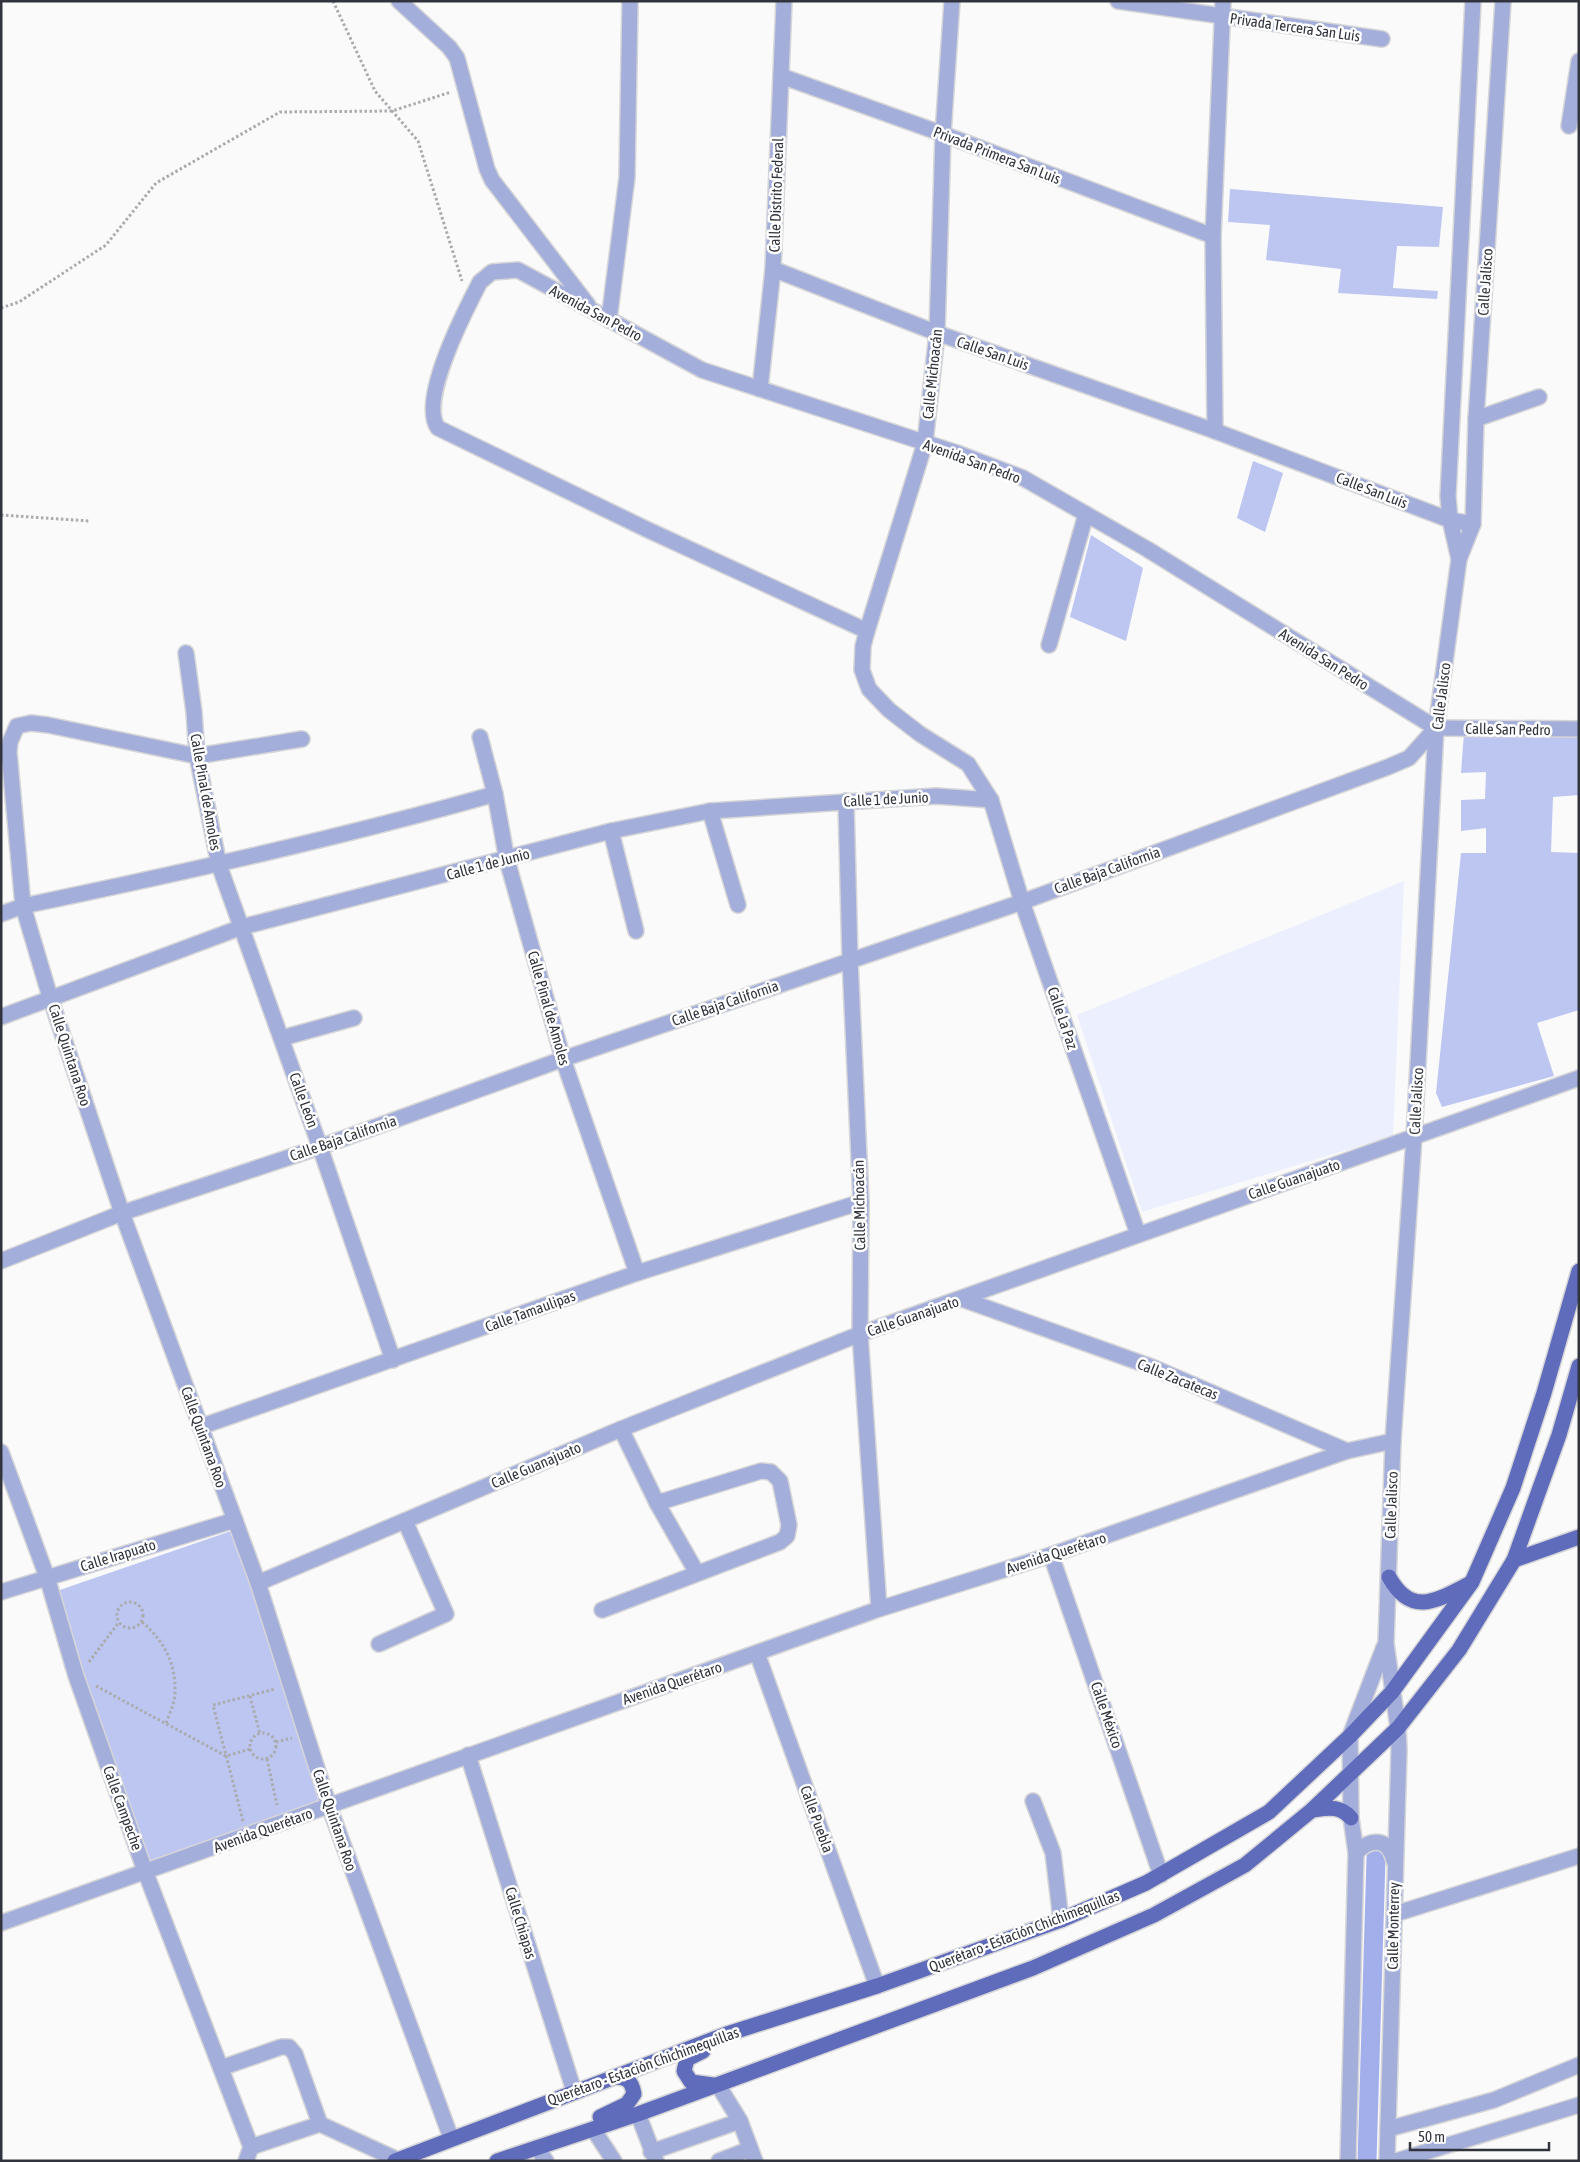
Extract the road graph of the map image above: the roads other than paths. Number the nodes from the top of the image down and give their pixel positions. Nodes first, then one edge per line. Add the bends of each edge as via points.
1 (399, 1) edge
2 (630, 1) edge
3 (784, 1) edge
4 (952, 1) edge
5 (1118, 1) edge
6 (1473, 1) edge
7 (1503, 1) edge
8 (1223, 9) edge
9 (1382, 39) dead end
10 (1579, 61) edge
11 (781, 76) junction
12 (1569, 126) dead end
13 (943, 134) junction
14 (1213, 236) junction
15 (773, 268) junction
16 (592, 310) junction
17 (609, 320) junction
18 (938, 333) junction
19 (760, 389) junction
20 (1539, 396) dead end
21 (1476, 419) junction
22 (1215, 431) junction
23 (925, 443) junction
24 (1086, 514) junction
25 (1450, 520) junction
26 (1473, 524) junction
27 (1458, 559) junction
28 (867, 632) junction
29 (1049, 645) dead end
30 (186, 654) dead end
31 (1436, 728) junction
32 (1579, 729) edge
33 (480, 737) dead end
34 (302, 739) dead end
35 (197, 756) junction
36 (495, 794) junction
37 (991, 800) junction
38 (846, 801) junction
39 (710, 811) junction
40 (611, 831) junction
41 (506, 860) junction
42 (219, 865) junction
43 (1022, 902) junction
44 (738, 905) dead end
45 (23, 906) junction
46 (1, 914) edge
47 (242, 927) junction
48 (636, 930) dead end
49 (850, 960) junction
50 (50, 997) junction
51 (1, 1018) edge
52 (354, 1018) dead end
53 (282, 1038) junction
54 (563, 1059) junction
55 (1579, 1078) edge
56 (1414, 1138) junction
57 (320, 1147) junction
58 (861, 1202) junction
59 (122, 1214) junction
60 (1138, 1234) junction
61 (1, 1261) edge
62 (1579, 1271) edge
63 (637, 1273) junction
64 (962, 1299) junction
65 (860, 1334) junction
66 (393, 1360) junction
67 (1579, 1366) edge
68 (200, 1427) junction
69 (621, 1430) junction
70 (1392, 1441) junction
71 (1, 1452) edge
72 (1347, 1452) junction
73 (658, 1503) junction
74 (235, 1520) junction
75 (405, 1520) junction
76 (1579, 1537) edge
77 (1051, 1555) junction
78 (1514, 1560) junction
79 (697, 1573) junction
80 (47, 1577) junction
81 (1389, 1577) junction
82 (258, 1582) junction
83 (1472, 1582) junction
84 (1, 1592) edge
85 (879, 1609) junction
86 (602, 1610) dead end
87 (1386, 1643) junction
88 (379, 1644) dead end
89 (757, 1653) junction
90 (1392, 1692) junction
91 (1398, 1728) junction
92 (1350, 1736) junction
93 (468, 1755) junction
94 (1350, 1775) junction
95 (1033, 1801) dead end
96 (329, 1806) junction
97 (1312, 1810) junction
98 (1351, 1818) junction
99 (1356, 1854) junction
100 (1579, 1856) edge
101 (1394, 1863) junction
102 (145, 1871) junction
103 (1161, 1876) junction
104 (1395, 1914) junction
105 (1061, 1920) junction
106 (1, 1923) edge
107 (877, 1986) junction
108 (727, 2034) junction
109 (1579, 2064) edge
110 (222, 2068) junction
111 (614, 2076) junction
112 (718, 2085) junction
113 (574, 2091) junction
114 (1579, 2105) edge
115 (638, 2114) junction
116 (740, 2121) junction
117 (320, 2124) junction
118 (593, 2129) junction
119 (1388, 2129) junction
120 (451, 2138) junction
121 (537, 2148) junction
122 (249, 2154) edge
123 (753, 2155) edge
124 (654, 2156) edge
125 (397, 2160) edge
126 (501, 2160) edge
127 (484, 2161) edge
128 (546, 2161) edge
129 (614, 2161) edge
130 (719, 2161) edge
131 (1348, 2161) edge
132 (1387, 2161) edge
133 (1396, 2161) edge

1 - 16 street via 457,58 492,180
2 - 17 street via 627,177
3 - 11 street, Calle Distrito Federal
4 - 13 street, Calle Michoacán
5 - 8 street, Privada Tercera San Luis
6 - 25 street, Calle Jalisco via 1448,496
7 - 21 street, Calle Jalisco
8 - 9 street, Privada Tercera San Luis
8 - 14 street
10 - 12 street
11 - 13 street, Privada Primera San Luis
11 - 15 street, Calle Distrito Federal
13 - 14 street, Privada Primera San Luis
13 - 18 street, Calle Michoacán
14 - 22 street
15 - 18 street, Calle San Luis
15 - 19 street, Calle Distrito Federal
16 - 17 street, Avenida San Pedro
16 - 28 street, Avenida San Pedro via 518,270 492,272 480,282 443,368 434,400 433,421 438,428
17 - 19 street, Avenida San Pedro via 702,370
18 - 22 street, Calle San Luis
18 - 23 street, Calle Michoacán
19 - 23 street, Avenida San Pedro
20 - 21 street
21 - 26 street, Calle Jalisco
22 - 25 street, Calle San Luis
23 - 24 street, Avenida San Pedro via 1023,478
23 - 28 street, Calle Michoacán
24 - 29 street
24 - 31 street, Avenida San Pedro
25 - 26 street, Calle San Luis
25 - 27 street, Calle Jalisco
26 - 27 street, Calle Jalisco
27 - 31 street, Calle Jalisco
28 - 37 street, Calle Michoacán via 862,670 869,688 889,710 920,734 968,764
30 - 35 street, Calle Pinal de Amoles
31 - 32 street, Calle San Pedro
31 - 43 street, Calle Baja California via 1409,758 1402,761
31 - 56 street, Calle Jalisco
33 - 36 street, Calle Pinal de Amoles
34 - 35 street
35 - 42 street, Calle Pinal de Amoles
35 - 45 street, Calle Quintana Roo via 48,725 30,723 16,726 10,752
36 - 41 street, Calle Pinal de Amoles
36 - 42 street via 397,822
37 - 38 street, Calle 1 de Junio via 936,796
37 - 43 street, Calle La Paz
38 - 39 street, Calle 1 de Junio
38 - 49 street, Calle Michoacán
39 - 40 street, Calle 1 de Junio
39 - 44 street
40 - 41 street, Calle 1 de Junio
40 - 48 street
41 - 47 street, Calle 1 de Junio
41 - 54 street, Calle Pinal de Amoles
42 - 45 street
42 - 47 street, Calle Pinal de Amoles
43 - 49 street, Calle Baja California
43 - 60 street, Calle La Paz
45 - 46 street
45 - 50 street, Calle Quintana Roo
47 - 50 street, Calle 1 de Junio
47 - 53 street, Calle León
49 - 54 street, Calle Baja California
49 - 58 street, Calle Michoacán
50 - 51 street, Calle 1 de Junio
50 - 59 street, Calle Quintana Roo
52 - 53 street
53 - 57 street, Calle León
54 - 57 street, Calle Baja California
54 - 63 street, Calle Pinal de Amoles
55 - 56 street, Calle Guanajuato
56 - 60 street, Calle Guanajuato
56 - 70 street, Calle Jalisco
57 - 59 street, Calle Baja California
57 - 66 street, Calle León
58 - 63 street, Calle Tamaulipas
58 - 65 street, Calle Michoacán
59 - 61 street, Calle Baja California
59 - 68 street, Calle Quintana Roo
60 - 64 street, Calle Guanajuato
62 - 83 main road, Querétaro - Estación Chichimequillas via 1516,1478
63 - 66 street, Calle Tamaulipas
64 - 65 street, Calle Guanajuato
64 - 72 street, Calle Zacatecas via 1152,1367
65 - 69 street, Calle Guanajuato
65 - 85 street, Calle Michoacán
66 - 68 street, Calle Tamaulipas
67 - 78 main road via 1559,1434
68 - 74 street, Calle Quintana Roo
69 - 73 street
69 - 75 street, Calle Guanajuato
70 - 72 street
70 - 81 street, Calle Jalisco
71 - 80 street, Calle Campeche
72 - 77 street, Avenida Querétaro
73 - 79 street
73 - 79 street via 761,1472 771,1472 780,1481 789,1525 787,1536 780,1542
74 - 80 street, Calle Irapuato
74 - 82 street, Calle Quintana Roo
75 - 82 street, Calle Guanajuato
75 - 88 street via 446,1614
76 - 78 main road
77 - 85 street, Avenida Querétaro
77 - 103 street, Calle México
78 - 91 main road via 1459,1650
79 - 86 street
80 - 84 street, Calle Irapuato
80 - 102 street, Calle Campeche via 76,1676
81 - 83 main road via 1397,1593 1408,1600 1426,1602 1444,1597
81 - 87 street, Calle Jalisco
82 - 96 street, Calle Quintana Roo
83 - 90 main road, Querétaro - Estación Chichimequillas
85 - 89 street, Avenida Querétaro
87 - 90 street, Calle Jalisco
87 - 92 street, Calle Jalisco
89 - 93 street, Avenida Querétaro
89 - 107 street, Calle Puebla
90 - 91 street, Calle Monterrey
90 - 92 main road, Querétaro - Estación Chichimequillas
91 - 94 main road
91 - 101 street, Calle Monterrey
92 - 94 street
92 - 103 main road, Querétaro - Estación Chichimequillas via 1269,1812
93 - 96 street, Avenida Querétaro
93 - 113 street, Calle Chiapas
94 - 97 main road
94 - 98 street
95 - 105 street via 1053,1853
96 - 102 street, Avenida Querétaro
96 - 120 street, Calle Quintana Roo
97 - 98 main road via 1339,1809
97 - 112 main road via 1245,1865 1154,1915 1033,1968
98 - 99 street
99 - 101 street via 1363,1845 1384,1844 1392,1852
99 - 131 street
100 - 104 street
101 - 104 street, Calle Monterrey
102 - 106 street, Avenida Querétaro
102 - 110 street, Calle Campeche
103 - 105 main road, Querétaro - Estación Chichimequillas
104 - 119 street, Calle Monterrey
105 - 107 main road, Querétaro - Estación Chichimequillas
107 - 108 main road, Querétaro - Estación Chichimequillas
108 - 111 main road, Querétaro - Estación Chichimequillas
108 - 112 main road via 684,2064 686,2077 691,2082
109 - 119 street via 1494,2100
110 - 117 street via 281,2046 289,2047 295,2054
110 - 122 street, Calle Campeche
111 - 113 main road, Querétaro - Estación Chichimequillas
111 - 127 main road via 624,2077 633,2087 634,2094 627,2104
112 - 115 main road
112 - 116 street
113 - 120 main road, Querétaro - Estación Chichimequillas
114 - 133 street
115 - 118 main road
115 - 124 street
116 - 123 street
116 - 124 street
117 - 122 street
117 - 125 street
118 - 121 main road
118 - 129 street
119 - 132 street, Calle Monterrey
120 - 125 main road, Querétaro - Estación Chichimequillas
121 - 126 main road
121 - 128 street
123 - 130 street

